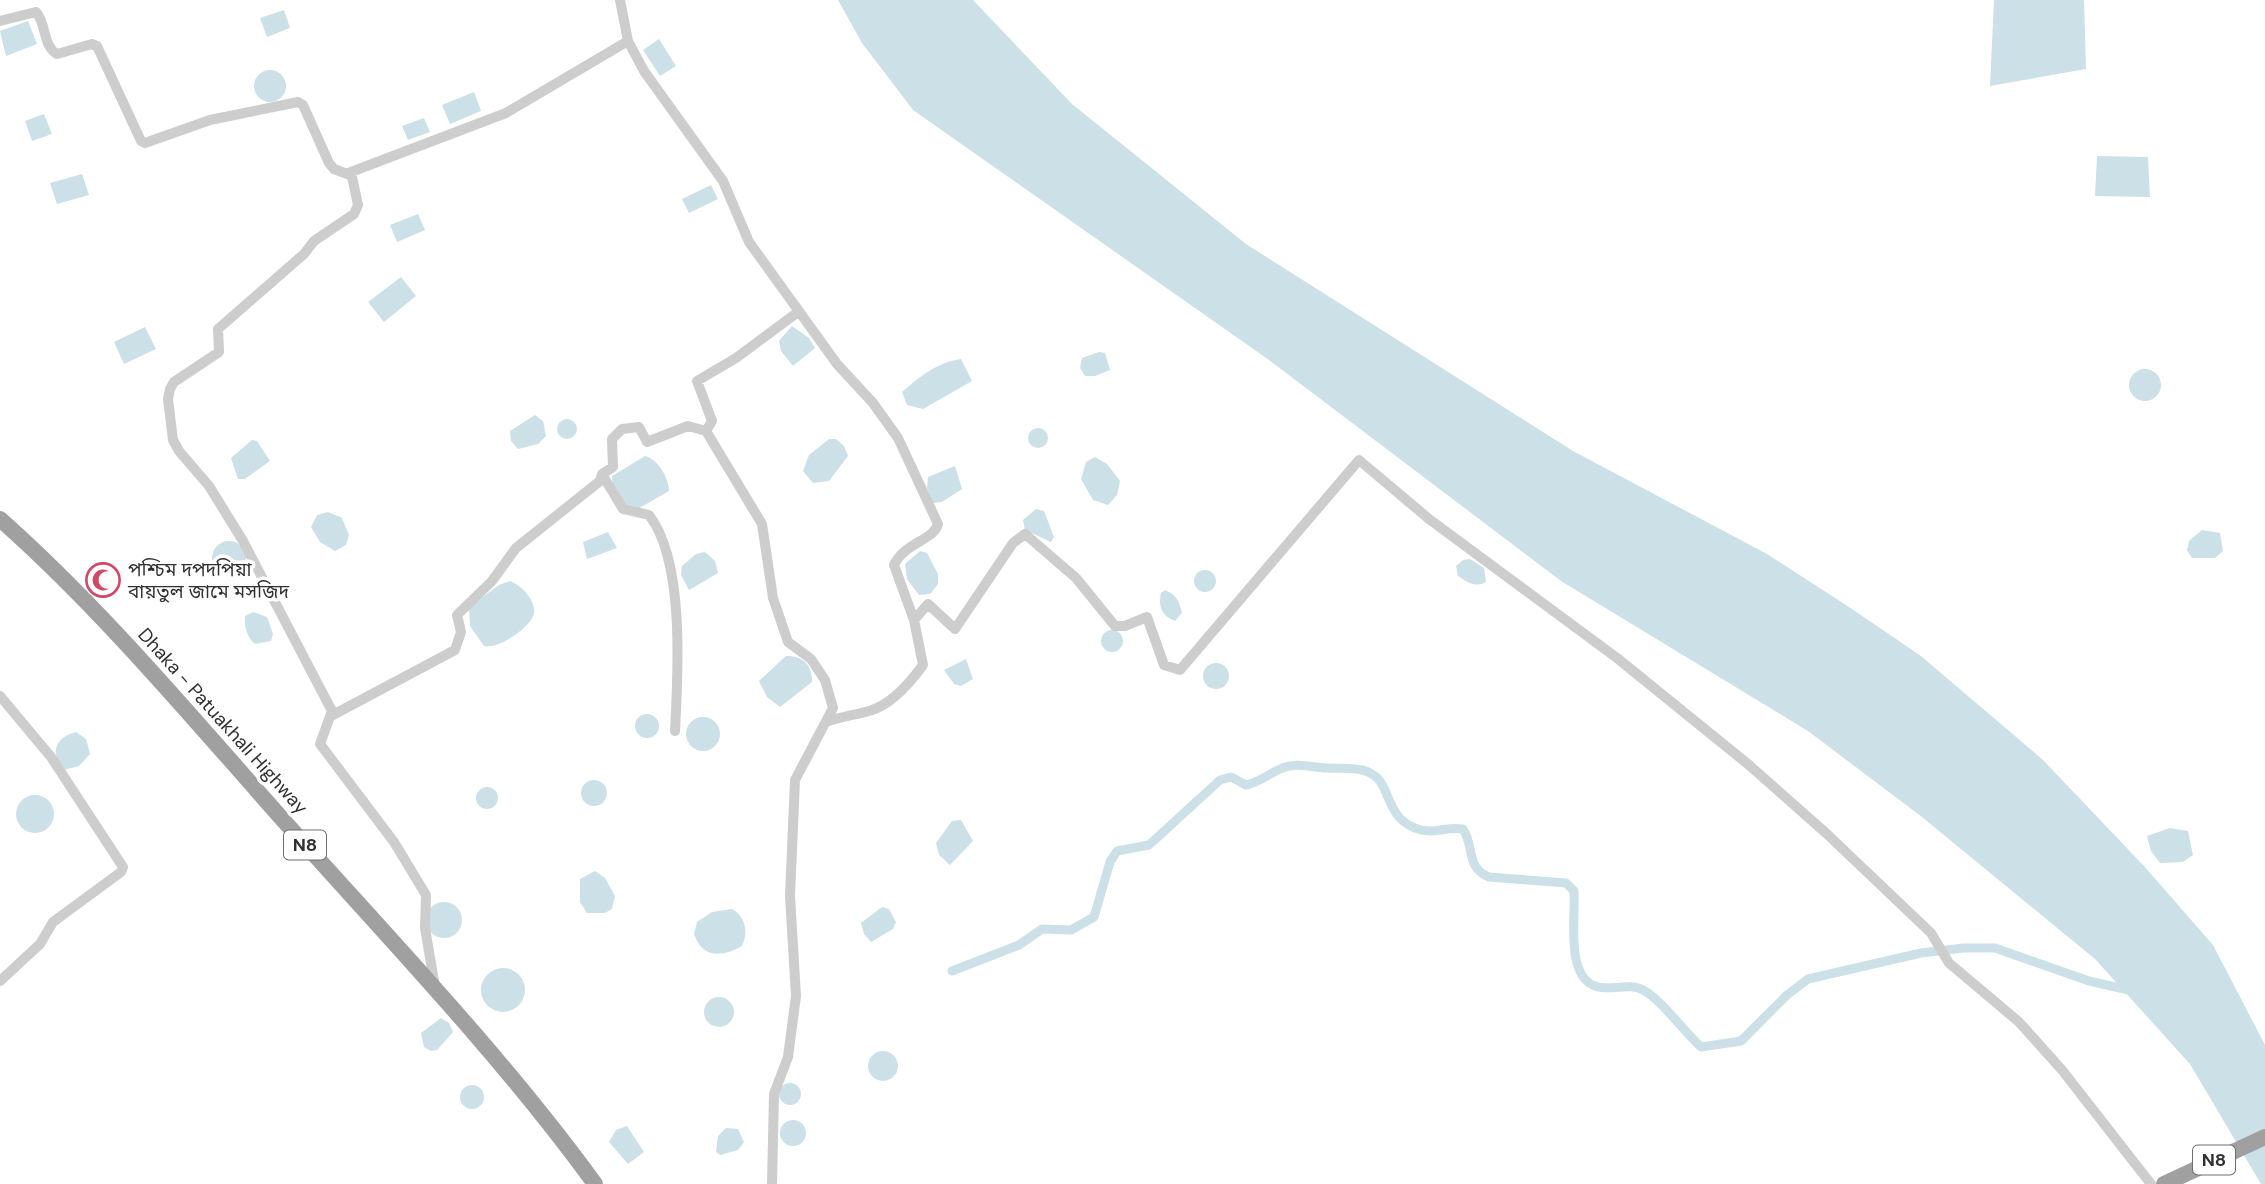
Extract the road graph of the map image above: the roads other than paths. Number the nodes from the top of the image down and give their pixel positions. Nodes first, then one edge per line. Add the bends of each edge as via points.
1 (620, 0) edge
2 (0, 21) edge
3 (628, 41) junction
4 (350, 175) junction
5 (798, 312) junction
6 (706, 431) junction
7 (602, 474) junction
8 (0, 519) edge
9 (914, 620) junction
10 (0, 696) edge
11 (331, 716) junction
12 (826, 722) junction
13 (675, 732) dead end
14 (0, 981) edge
15 (436, 991) junction
16 (2265, 1137) edge
17 (595, 1184) edge
18 (772, 1184) edge
19 (2151, 1184) edge
20 (2164, 1184) edge

1 - 3 street
2 - 4 street via 36,12 50,48 57,54 97,46 145,144 210,120 298,102 329,163
3 - 4 street via 506,113 354,169
3 - 5 street via 644,71 723,181 749,242
4 - 11 street via 358,205 354,214 314,241 218,329 219,352 174,382 168,399 173,440 243,541 301,648
5 - 6 street via 696,381 712,421
5 - 9 street via 898,438 938,524 931,535 900,554 894,565
6 - 7 street via 688,426 647,442 639,427 622,429 612,439 613,467
6 - 12 street via 762,524 773,598 788,642 811,659 825,680 833,708
7 - 11 street via 600,481 516,548 492,581 464,604 457,615 461,632 456,650
7 - 13 street via 624,509 649,515 669,555 676,625
8 - 15 highway, Dhaka - Patuakhali Highway / N8 via 61,574
9 - 12 street via 923,665 907,687 869,711
9 - 19 street via 928,604 955,629 1013,543 1025,534 1076,578 1115,626 1147,617 1164,665 1180,670 1359,460 1429,519 1618,658 1749,765 1931,933 1949,963 2019,1022
10 - 14 street via 51,758 122,867 53,922 40,944
11 - 15 street via 320,744 394,842 426,895 425,928
12 - 18 street via 795,780 790,896 796,996 788,1057 774,1094
15 - 17 highway, Dhaka - Patuakhali Highway / N8 via 556,1130
16 - 20 highway, N8

